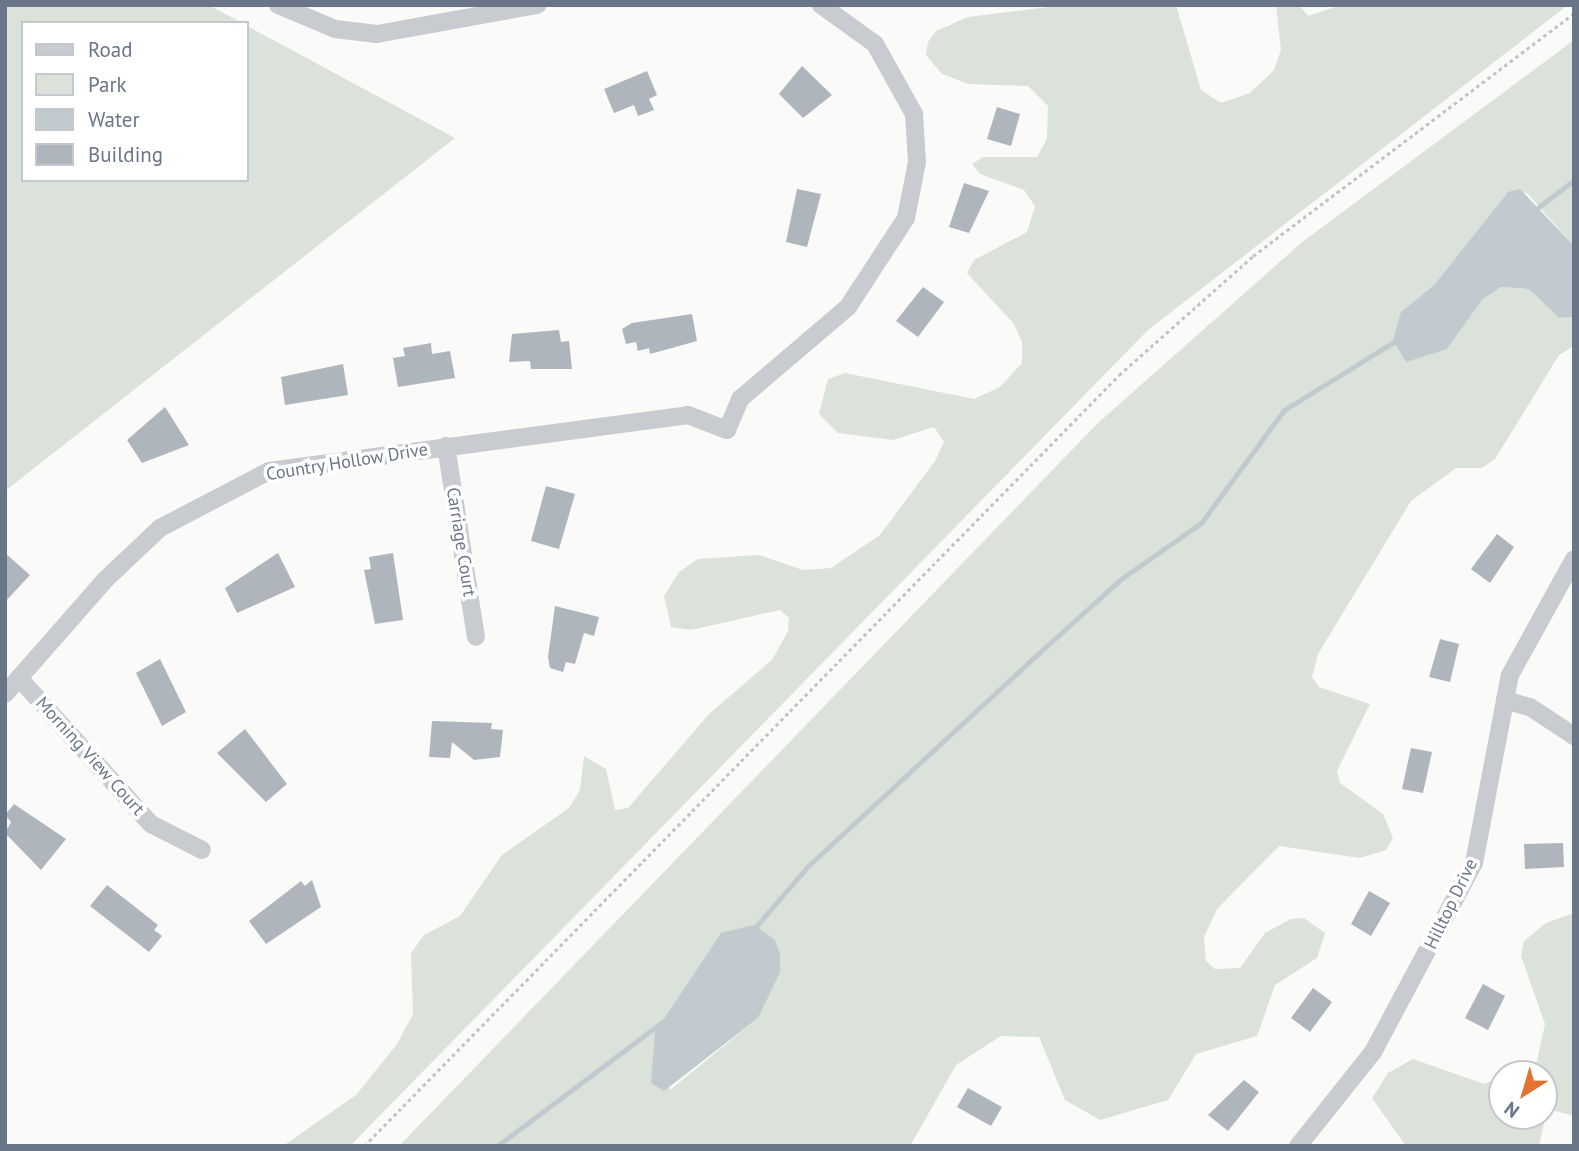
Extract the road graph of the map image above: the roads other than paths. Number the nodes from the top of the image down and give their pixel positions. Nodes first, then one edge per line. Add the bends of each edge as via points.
1 (278, 5) edge
2 (537, 5) edge
3 (821, 5) edge
4 (446, 446) junction
5 (1574, 559) edge
6 (476, 637) dead end
7 (19, 678) junction
8 (5, 694) edge
9 (1505, 700) junction
10 (1574, 736) edge
11 (202, 850) dead end
12 (1298, 1146) edge

1 - 2 street via 335,29 377,34
3 - 4 street, Country Hollow Drive via 874,44 914,114 918,162 906,218 848,307 740,399 727,430 688,415
4 - 6 street, Carriage Court
4 - 7 street, Country Hollow Drive via 269,471 210,500 160,528 113,571
5 - 9 street, Hilltop Drive via 1538,614
7 - 8 street, Country Hollow Drive
7 - 11 street, Morning View Court via 151,824
9 - 10 street via 1530,707
9 - 12 street, Hilltop Drive via 1474,863 1373,1052

